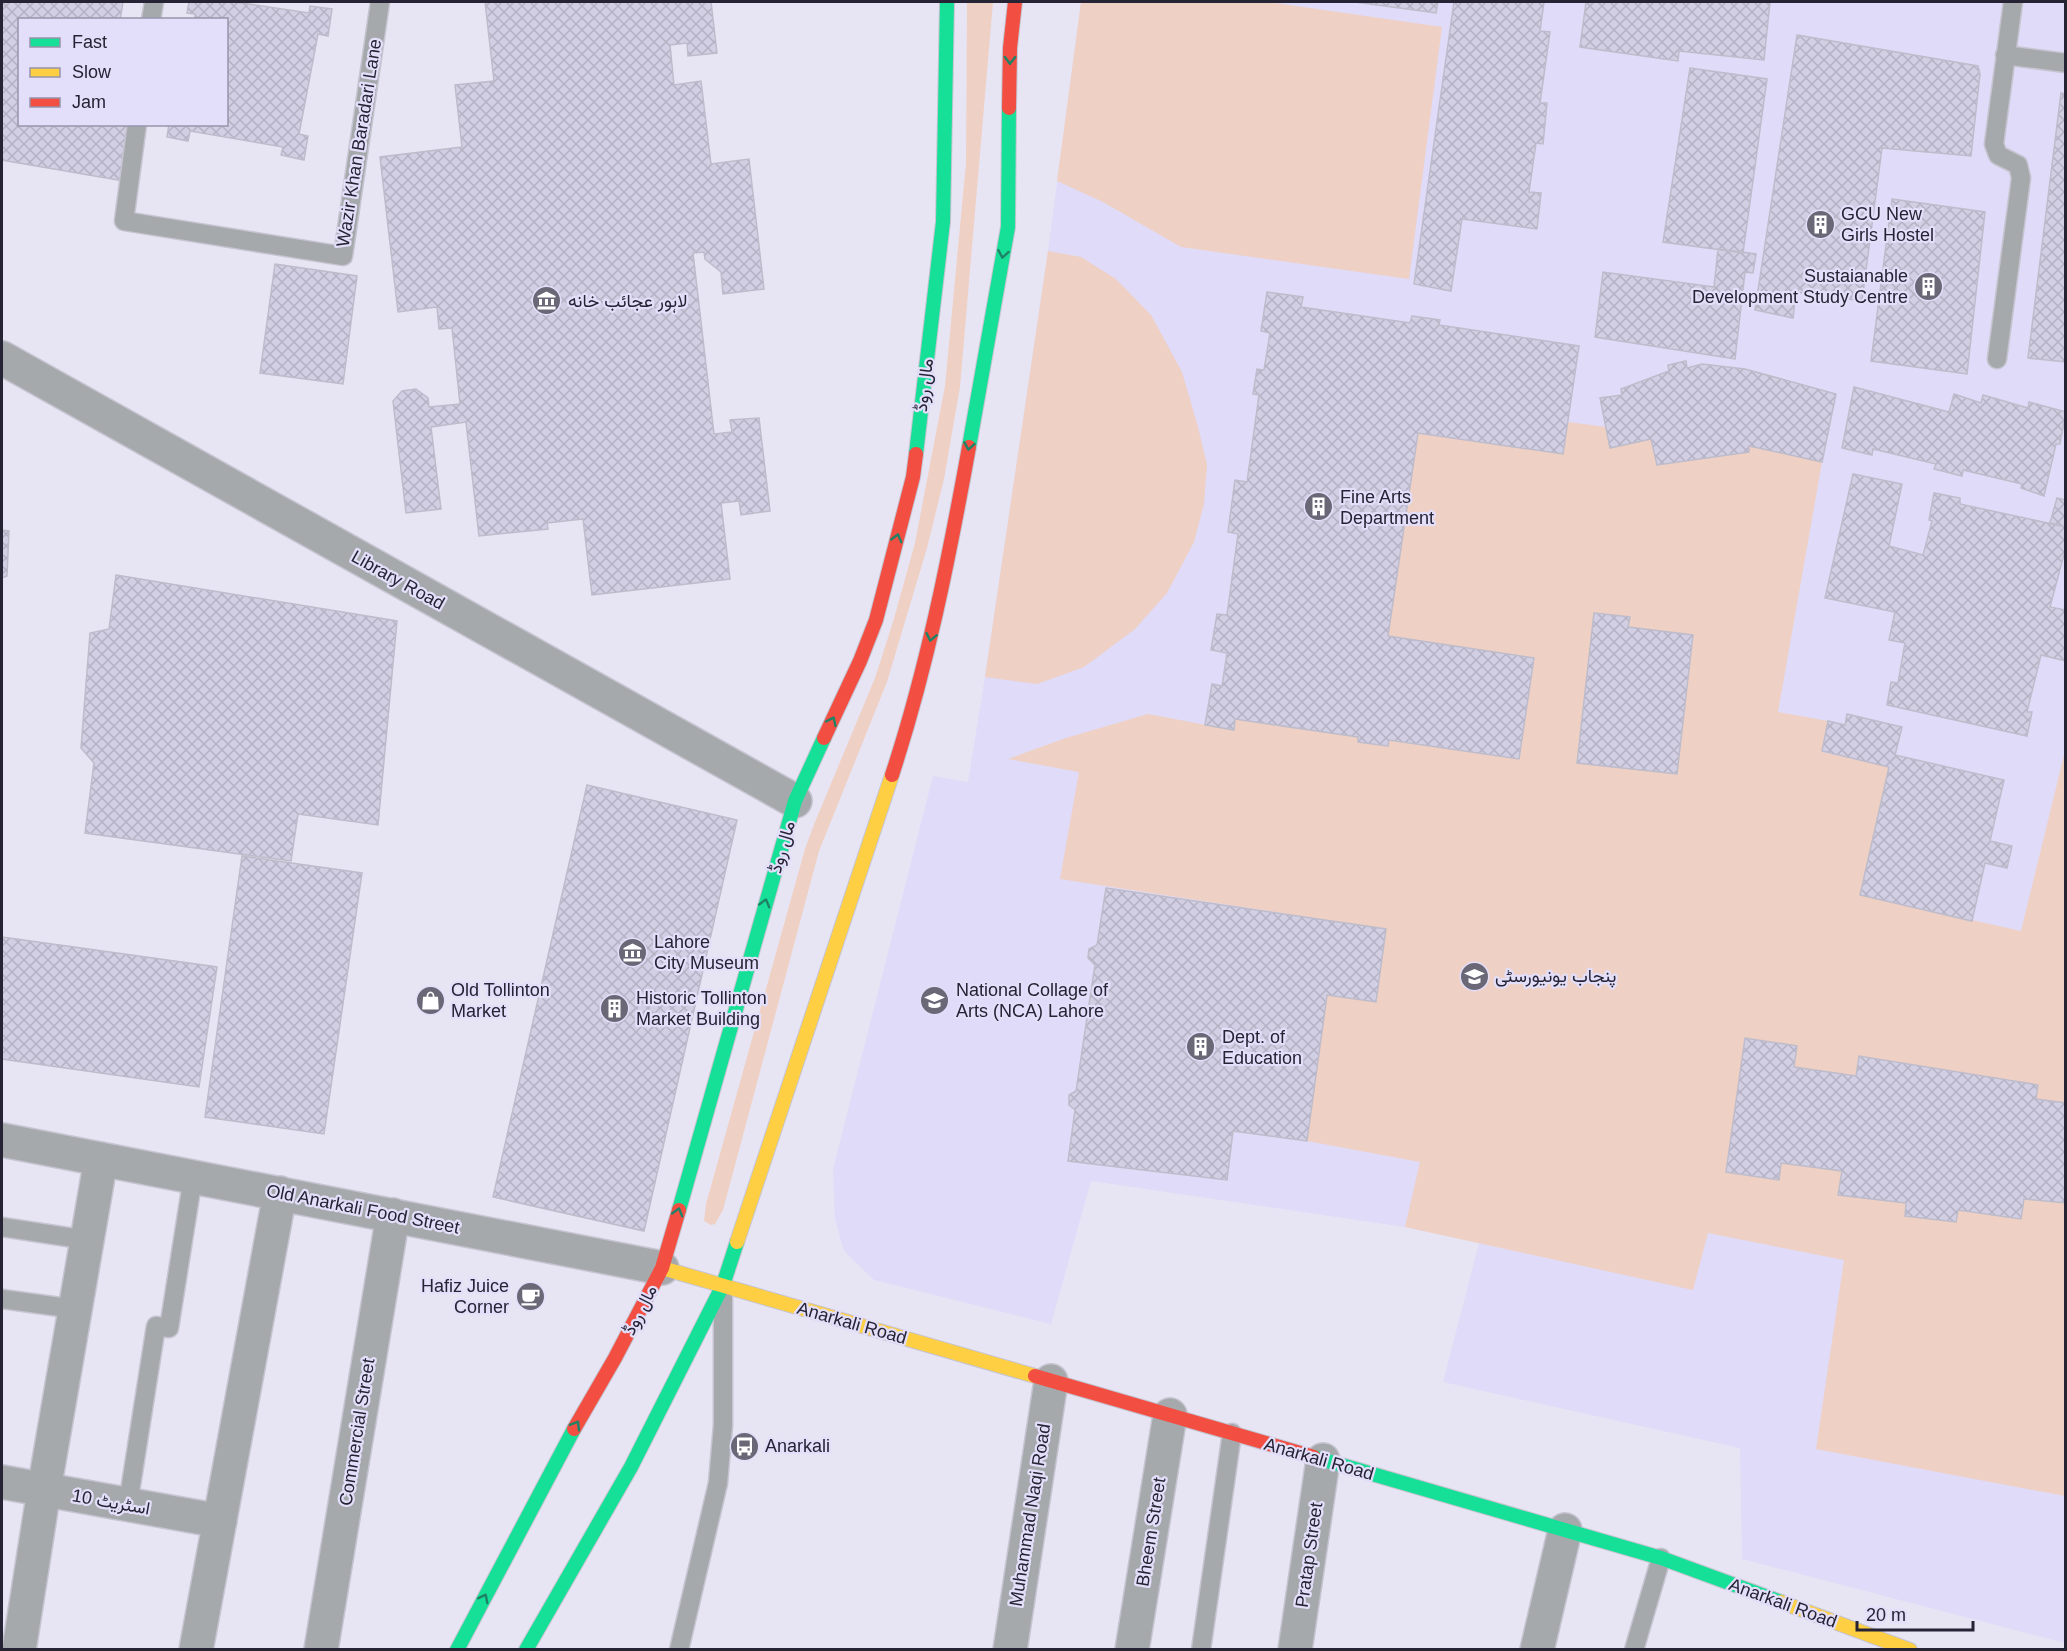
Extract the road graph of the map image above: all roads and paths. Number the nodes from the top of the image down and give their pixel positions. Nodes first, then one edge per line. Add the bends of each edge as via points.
1 (154, 2) edge
2 (380, 2) edge
3 (947, 2) edge
4 (1015, 2) edge
5 (2013, 2) edge
6 (151, 18) edge
7 (2005, 55) junction
8 (2066, 63) edge
9 (137, 126) edge
10 (2, 358) edge
11 (1997, 359) dead end
12 (795, 801) junction
13 (2, 1140) edge
14 (101, 1159) junction
15 (193, 1177) junction
16 (280, 1193) junction
17 (393, 1215) junction
18 (2, 1227) edge
19 (87, 1240) junction
20 (662, 1268) junction
21 (723, 1285) junction
22 (2, 1299) edge
23 (75, 1310) junction
24 (1051, 1380) junction
25 (1170, 1415) junction
26 (1232, 1433) junction
27 (1323, 1460) junction
28 (2, 1482) edge
29 (44, 1490) junction
30 (128, 1504) junction
31 (220, 1521) junction
32 (1565, 1530) junction
33 (1661, 1558) junction
34 (19, 1650) edge
35 (196, 1650) edge
36 (321, 1650) edge
37 (458, 1650) edge
38 (526, 1650) edge
39 (679, 1650) edge
40 (1010, 1650) edge
41 (1132, 1650) edge
42 (1201, 1650) edge
43 (1295, 1650) edge
44 (1537, 1650) edge
45 (1634, 1650) edge
46 (1910, 1650) edge

1 - 6 lane
2 - 9 lane, Wazir Khan Baradari Lane via 343,256 124,221
12 -> 3 main road, مال روڈ via 876,620 914,477 943,222
4 -> 21 main road via 1010,48 1008,227 953,537 928,649 912,713
5 - 7 lane
7 - 8 lane
7 - 11 lane via 1994,144 1998,155 2018,165 2021,178
10 - 12 street, Library Road
20 -> 12 main road, مال روڈ
13 - 14 street, Old Anarkali Food Street
14 - 15 street, Old Anarkali Food Street
14 - 19 street
15 - 16 street, Old Anarkali Food Street
15 - 30 lane via 169,1328 156,1326
16 - 17 street, Old Anarkali Food Street
16 - 31 street
17 - 20 street, Old Anarkali Food Street
17 - 36 street, Commercial Street
18 - 19 lane
19 - 23 street
20 - 21 main road, Old Anarkali Food Street
37 -> 20 main road, مال روڈ via 558,1456
21 - 24 main road, Anarkali Road
21 - 38 main road via 632,1467
21 - 39 lane via 723,1425 718,1483
22 - 23 lane
23 - 29 street
24 - 25 main road, Anarkali Road
24 - 40 street, Muhammad Naqi Road
25 - 26 main road, Anarkali Road
25 - 41 street, Bheem Street
26 - 27 main road, Anarkali Road
26 - 42 lane
27 - 32 main road, Anarkali Road
27 - 43 street, Pratap Street
28 - 29 street, اسٹریٹ 10
29 - 30 street, اسٹریٹ 10
29 - 34 street
30 - 31 street, اسٹریٹ 10
31 - 35 street
32 - 33 main road, Anarkali Road
32 - 44 street
33 - 45 lane
33 - 46 main road, Anarkali Road

